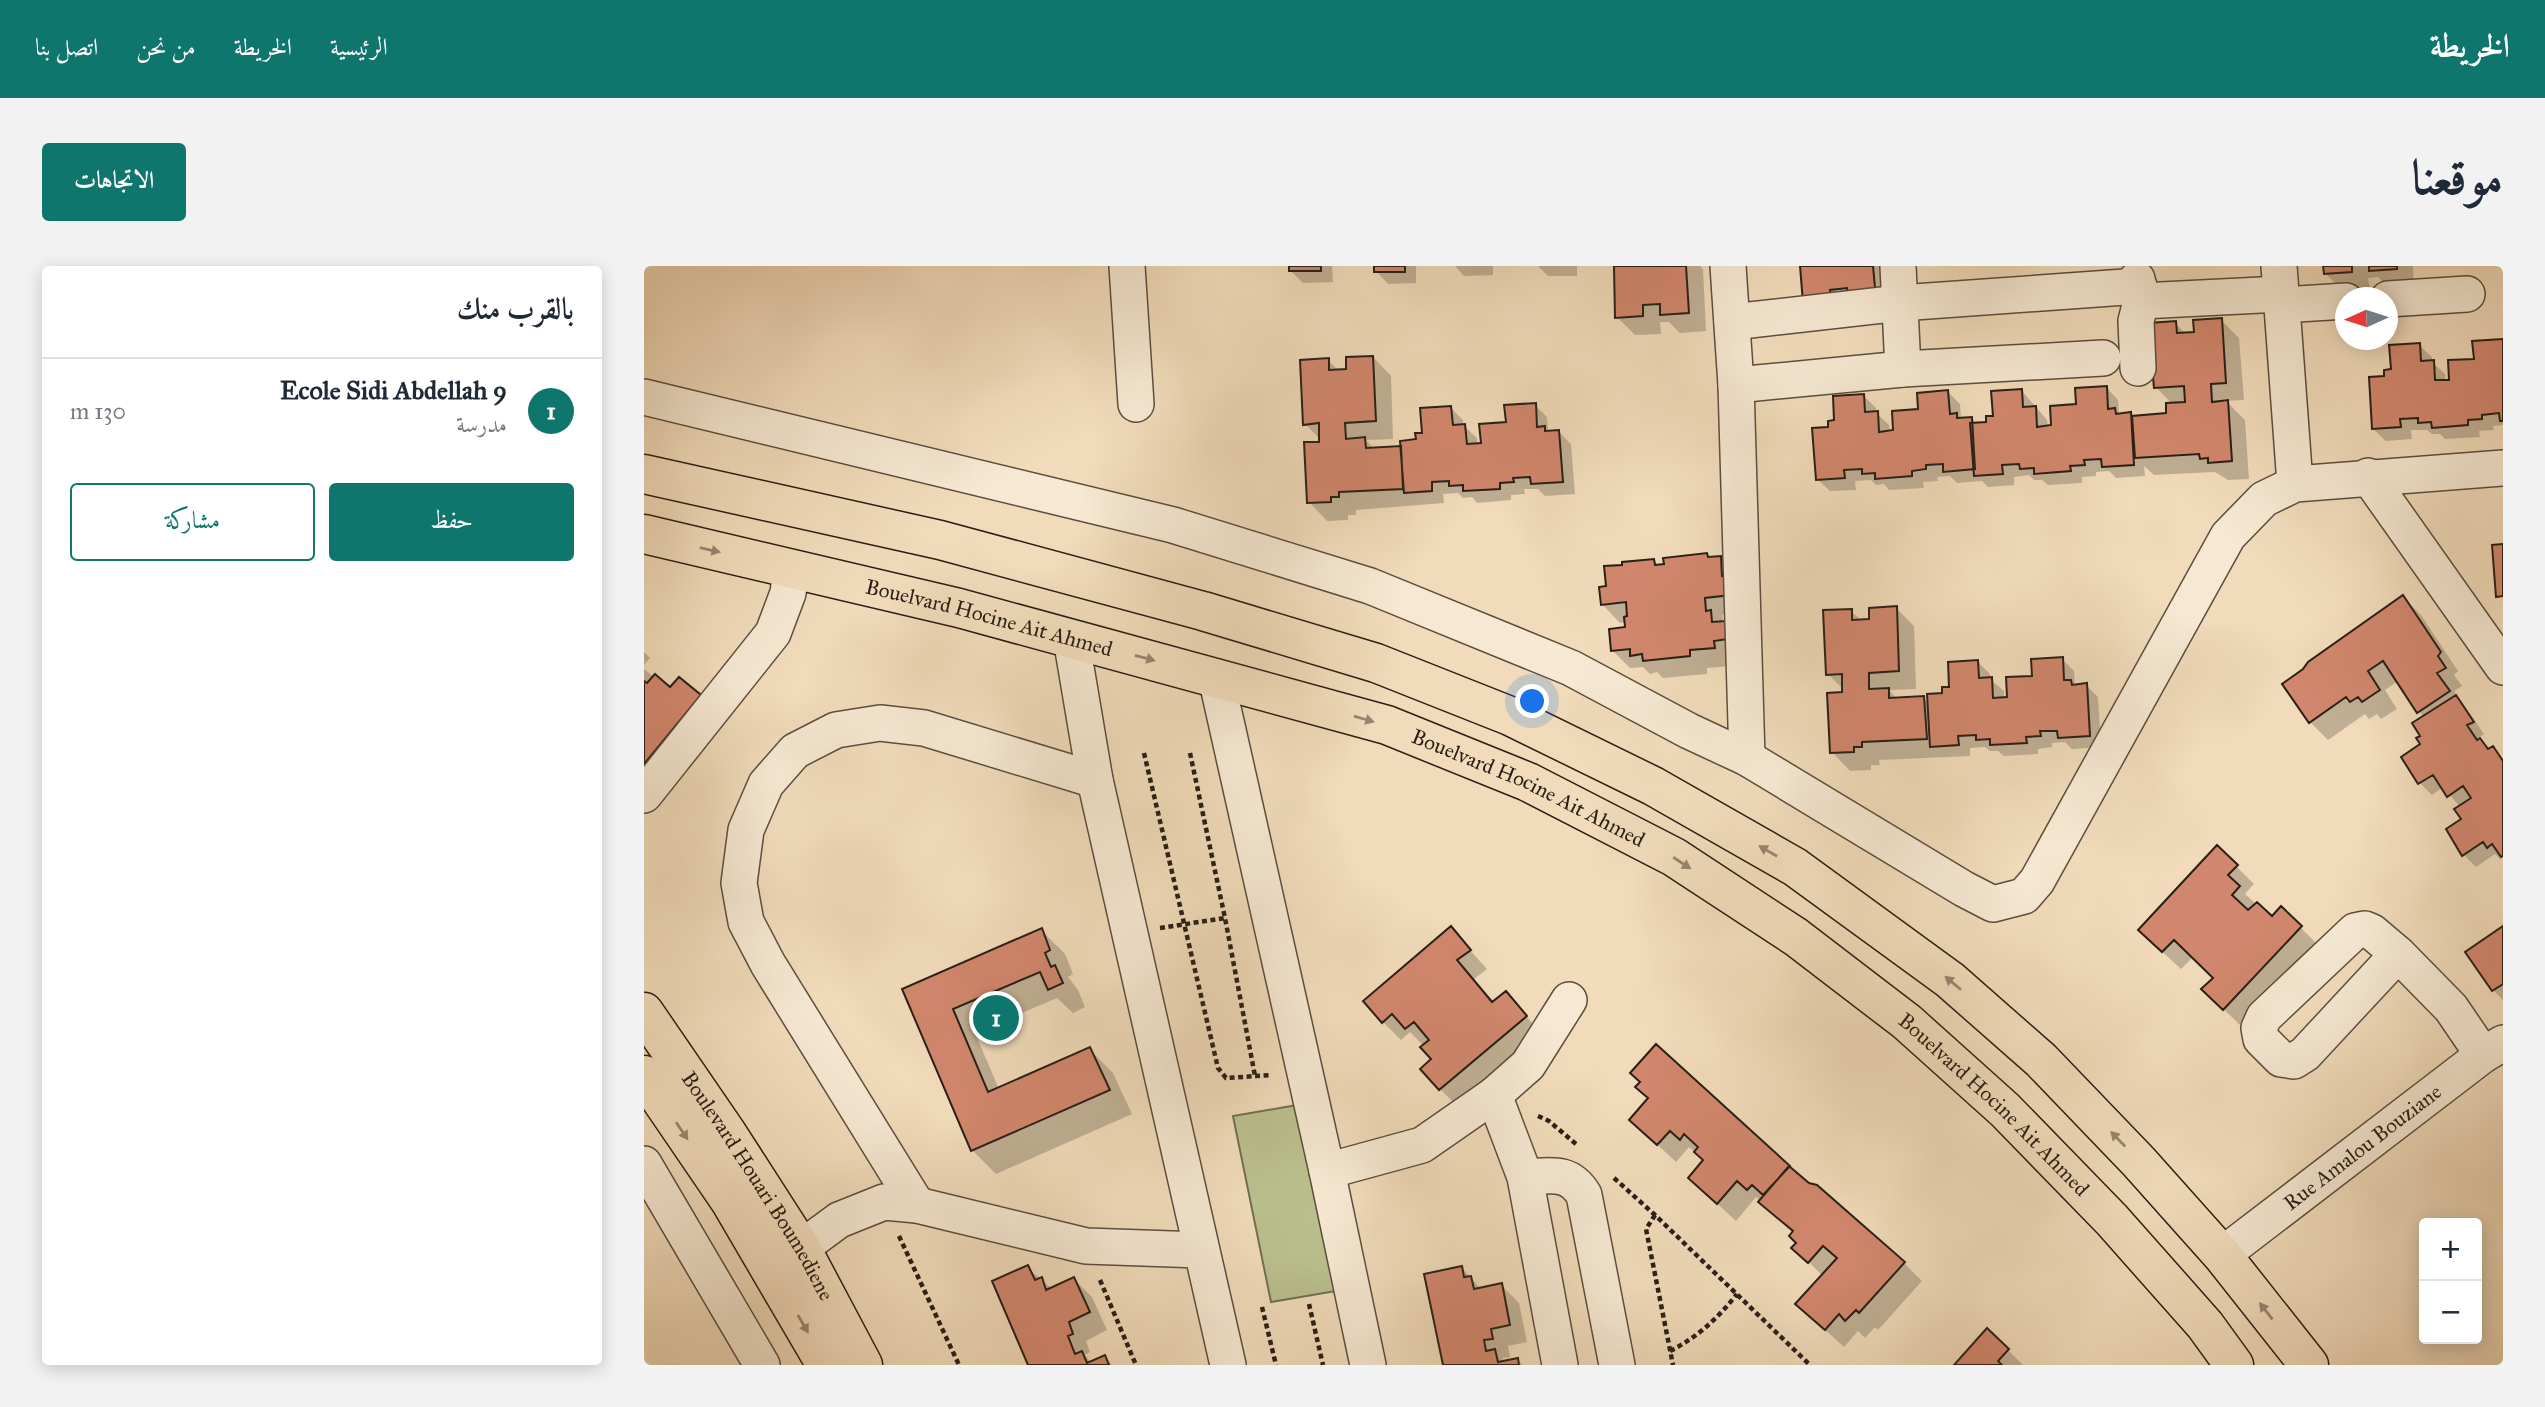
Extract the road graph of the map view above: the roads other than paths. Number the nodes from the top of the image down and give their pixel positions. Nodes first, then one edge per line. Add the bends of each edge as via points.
1 (1127, 266) edge
2 (1728, 266) edge
3 (1898, 266) edge
4 (2136, 284) edge
5 (2280, 289) edge
6 (2467, 293) dead end
7 (2398, 298) edge
8 (2335, 299) edge
9 (1900, 303) junction
10 (1732, 322) junction
11 (2103, 358) dead end
12 (2138, 368) dead end
13 (1903, 369) junction
14 (1736, 385) junction
15 (644, 397) edge
16 (1136, 404) dead end
17 (2503, 468) edge
18 (644, 474) edge
19 (2368, 476) junction
20 (2295, 484) junction
21 (644, 534) edge
22 (791, 569) junction
23 (1071, 638) junction
24 (2503, 667) edge
25 (1216, 677) junction
26 (1747, 758) junction
27 (1095, 780) junction
28 (644, 794) edge
29 (2398, 954) dead end
30 (1570, 1000) dead end
31 (644, 1012) edge
32 (2493, 1049) edge
33 (644, 1075) edge
34 (1499, 1107) junction
35 (644, 1164) edge
36 (1327, 1171) junction
37 (1525, 1177) junction
38 (900, 1204) junction
39 (800, 1248) junction
40 (1200, 1250) junction
41 (2222, 1255) junction
42 (762, 1365) edge
43 (825, 1365) edge
44 (863, 1365) edge
45 (1228, 1365) edge
46 (1368, 1365) edge
47 (1560, 1365) edge
48 (1617, 1365) edge
49 (2234, 1365) edge
50 (2309, 1365) edge

1 - 16 street
2 - 10 street
3 - 9 street
4 - 5 street
4 - 9 street
4 - 12 street
5 - 8 street
5 - 20 street
6 - 7 street
9 - 10 street
9 - 13 street
10 - 14 street
11 - 13 street
13 - 14 street
14 - 26 street
15 - 26 street via 1173,525 1370,586 1571,668
17 - 19 street
41 -> 18 main road via 2041,1060 1950,980 1795,867 1641,780 1510,716 1376,663 940,541
19 - 20 street
19 - 24 street
20 - 26 street via 2264,499 2228,536 2024,896 1993,904 1964,890
21 -> 22 main road, Bouelvard Hocine Ait Ahmed
22 - 23 main road, Bouelvard Hocine Ait Ahmed
22 - 28 street via 788,593 773,633
23 -> 25 main road, Bouelvard Hocine Ait Ahmed
23 - 27 street
25 - 36 street
25 -> 49 main road, Bouelvard Hocine Ait Ahmed via 1387,725 1528,782 1674,857 1796,937 1907,1022 2005,1110 2112,1220
27 - 38 street via 924,729 880,723 836,730 795,751 766,784 746,830 739,883 746,922
27 - 40 street
29 - 32 street
30 - 34 street
31 - 39 main road, Boulevard Houari Boumediene
32 - 41 street, Rue Amalou Bouziane
33 -> 43 main road, Boulevard Houari Boumediene via 730,1201
34 - 36 street via 1422,1145
34 - 37 street
35 - 42 street
36 - 46 street
37 - 47 street
37 - 48 street via 1563,1176 1576,1182 1584,1195
38 - 39 street via 839,1220
38 - 40 street via 1086,1247
39 - 44 main road, Boulevard Houari Boumediene
40 - 45 street
50 -> 41 main road

